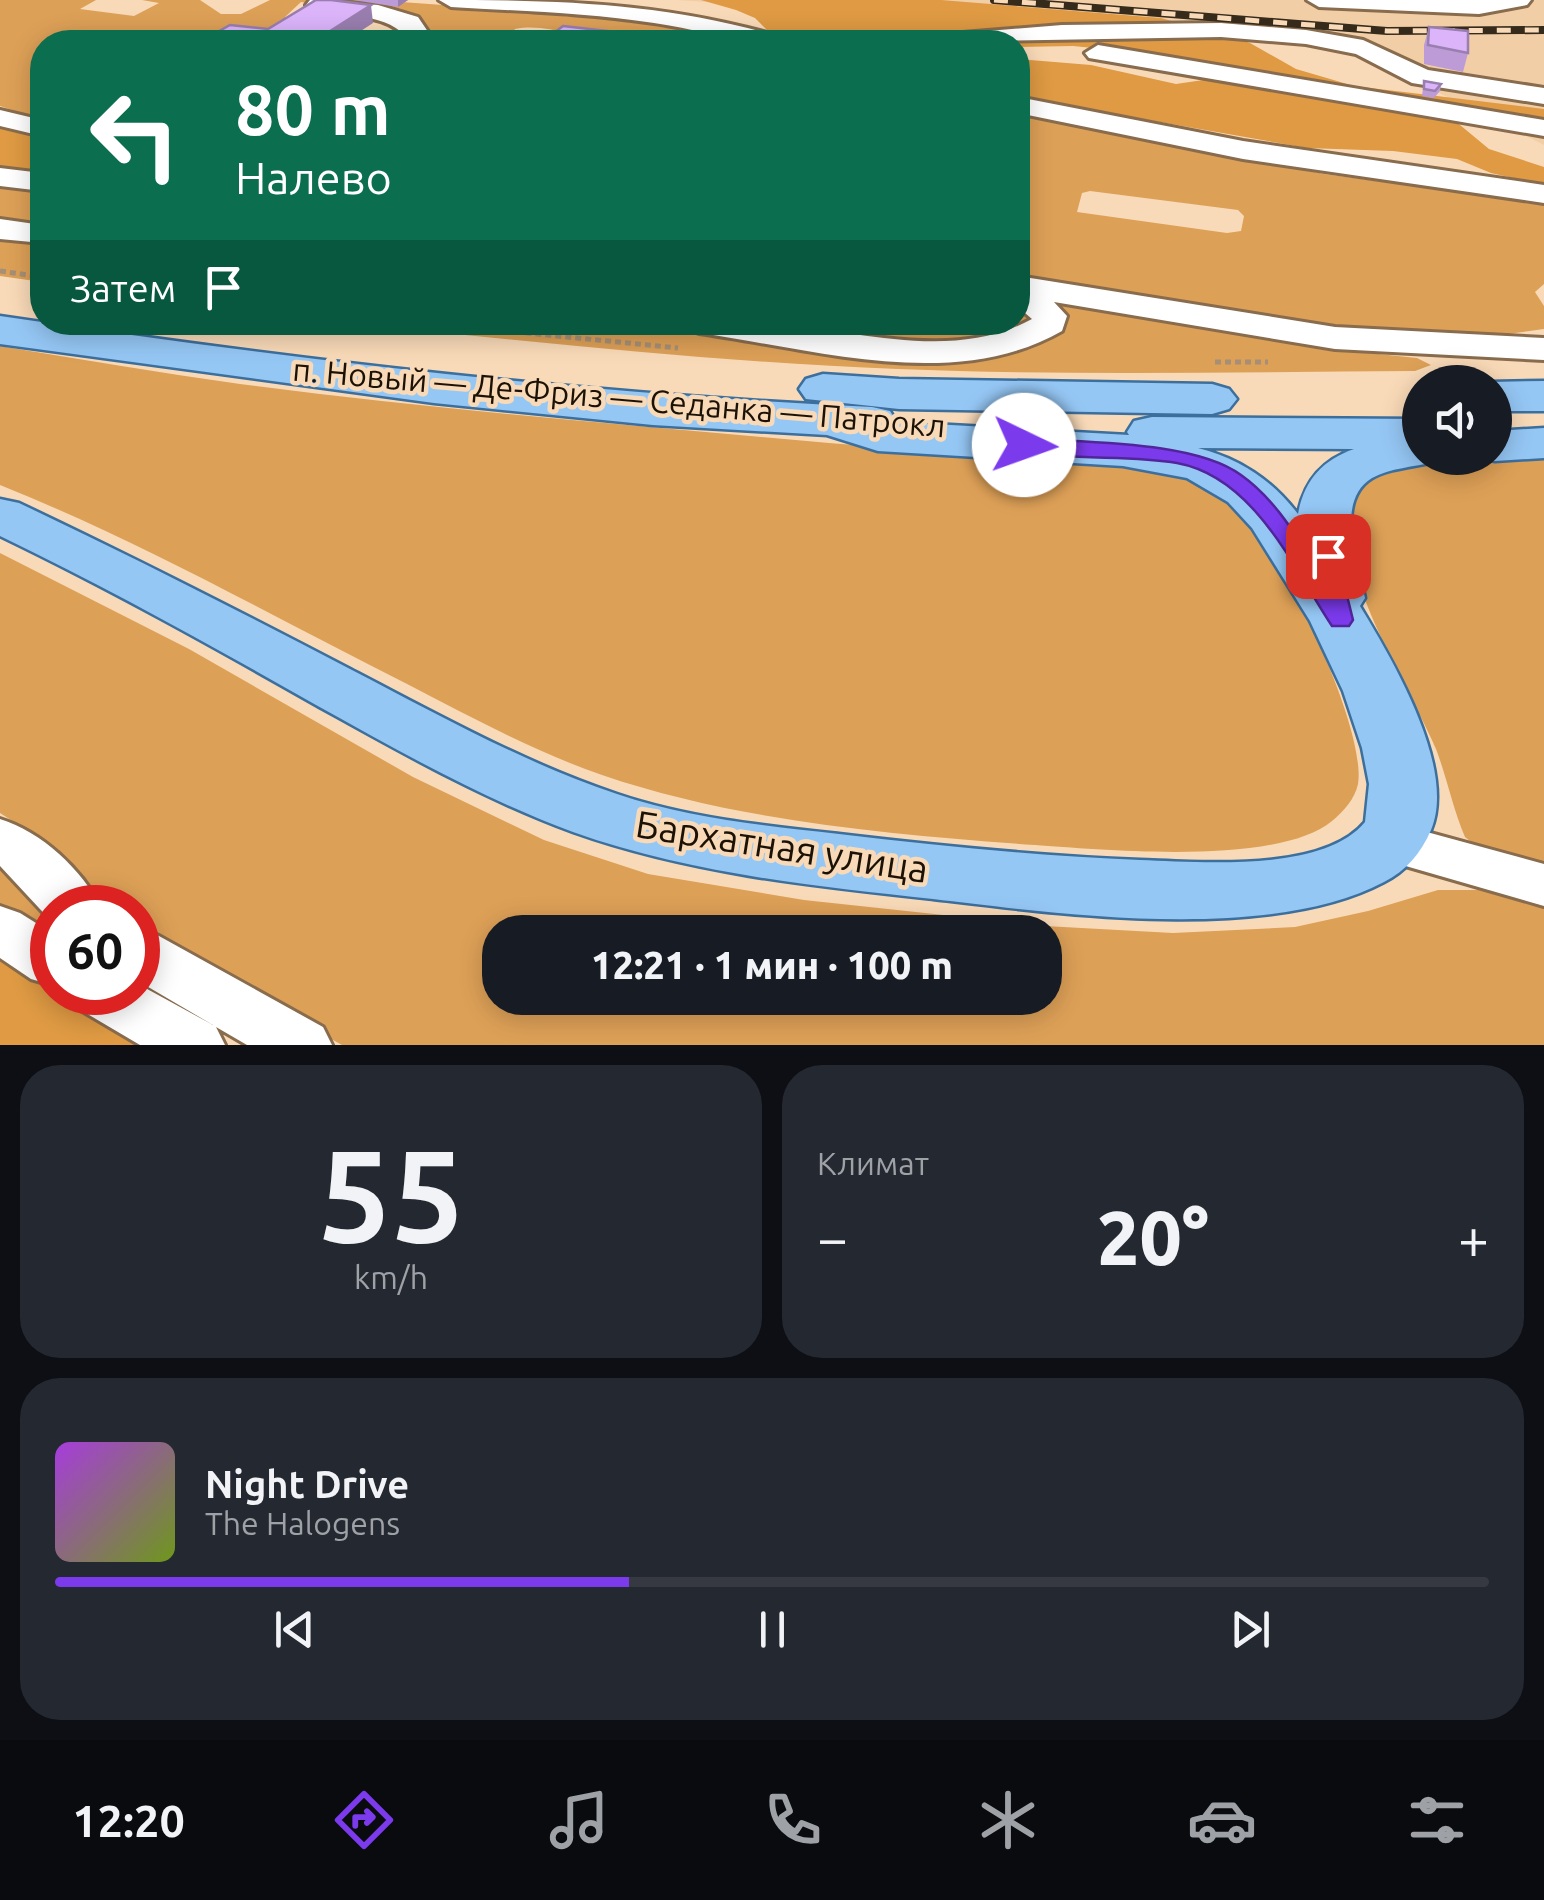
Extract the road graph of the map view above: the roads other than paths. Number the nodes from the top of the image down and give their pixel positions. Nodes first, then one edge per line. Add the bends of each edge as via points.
1 (451, 0) edge
2 (679, 0) edge
3 (1319, 0) edge
4 (1519, 0) edge
5 (1430, 3) edge
6 (318, 5) edge
7 (414, 30) edge
8 (727, 30) edge
9 (747, 30) edge
10 (1030, 35) edge
11 (1030, 51) edge
12 (1544, 96) edge
13 (1030, 106) edge
14 (0, 118) edge
15 (30, 125) edge
16 (1544, 128) edge
17 (0, 177) edge
18 (30, 181) edge
19 (1544, 194) edge
20 (0, 229) edge
21 (30, 233) edge
22 (1030, 290) edge
23 (1030, 298) edge
24 (0, 299) edge
25 (30, 303) edge
26 (0, 330) edge
27 (30, 335) edge
28 (33, 335) edge
29 (251, 335) edge
30 (786, 335) edge
31 (1544, 349) edge
32 (1512, 396) edge
33 (1544, 396) edge
34 (1402, 397) edge
35 (835, 421) junction
36 (1402, 434) edge
37 (1512, 434) edge
38 (1544, 434) edge
39 (1544, 443) edge
40 (1512, 445) edge
41 (1402, 455) edge
42 (0, 515) edge
43 (1341, 620) junction
44 (0, 839) edge
45 (1390, 842) junction
46 (53, 885) edge
47 (1544, 885) edge
48 (0, 929) edge
49 (30, 948) edge
50 (160, 965) edge
51 (141, 1015) edge
52 (194, 1045) edge
53 (302, 1045) edge

1 - 8 street via 652,16
2 - 9 street via 744,22
3 - 5 street
4 - 5 street via 1479,7
6 - 7 street via 378,12
10 - 12 street via 1222,30 1306,37 1363,48 1420,77
11 - 16 street via 1142,58
13 - 19 street via 1243,150
14 - 15 street
17 - 18 street
20 - 21 street
22 - 31 street via 1335,338
23 - 30 street via 1050,324 1022,341 969,350 859,346
24 - 25 main road
26 - 27 main road, п. Новый — Де-Фриз — Седанка — Патрокл
28 - 35 main road, п. Новый — Де-Фриз — Седанка — Патрокл via 254,369
29 - 34 main road, п. Новый — Де-Фриз — Седанка — Патрокл via 668,378 899,394
32 - 33 main road
35 - 36 main road, п. Новый — Де-Фриз — Седанка — Патрокл
35 - 43 main road via 878,436 1184,458 1232,477 1267,510
37 - 38 main road
39 - 40 main road
41 - 43 main road via 1358,464 1326,498 1321,524
42 - 45 main road, Бархатная улица via 445,746 566,802 660,834 1037,884 1155,888 1273,885 1342,872
43 - 45 main road via 1395,750 1403,792
44 - 46 street
45 - 47 street
48 - 49 street
50 - 53 street
51 - 52 street

